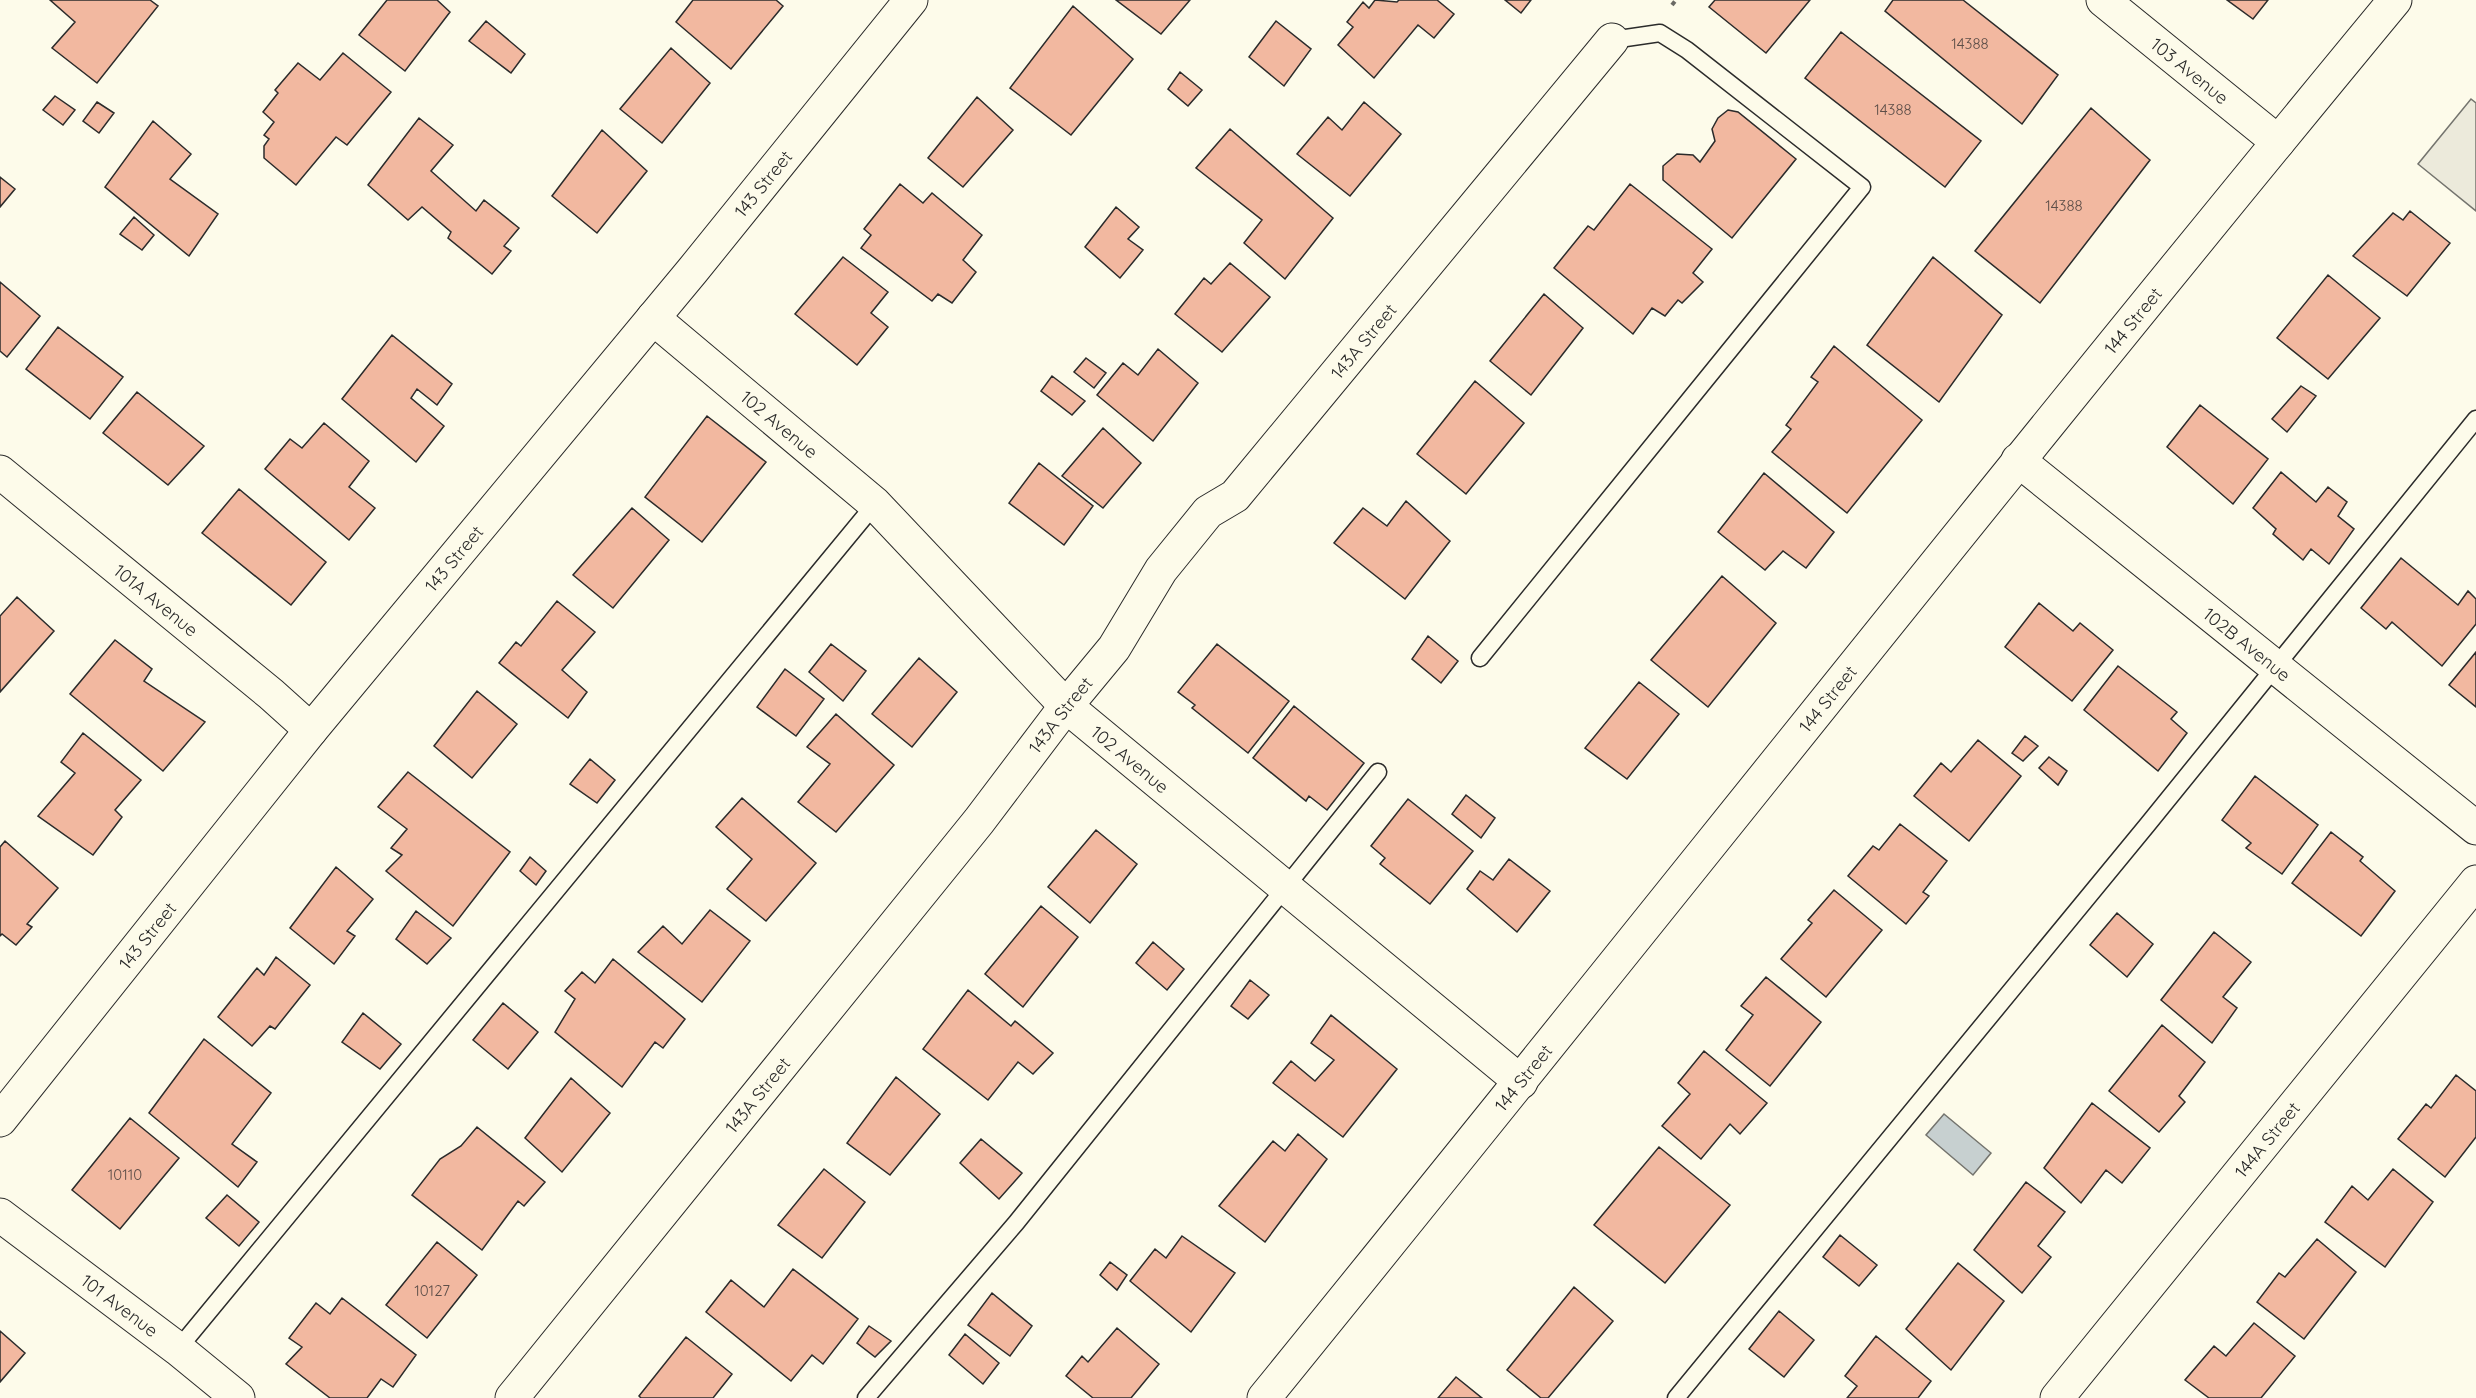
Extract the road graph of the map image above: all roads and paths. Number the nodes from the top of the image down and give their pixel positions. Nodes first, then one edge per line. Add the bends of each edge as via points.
1 (911, 0) edge
2 (1676, 0) edge
3 (2103, 0) edge
4 (2395, 0) edge
5 (1672, 5) dead end
6 (1612, 40) joint
7 (2278, 142) junction
8 (653, 318) junction
9 (2476, 418) edge
10 (2018, 460) junction
11 (0, 472) edge
12 (875, 504) junction
13 (1479, 658) dead end
14 (2275, 666) junction
15 (1066, 706) junction
16 (311, 730) junction
17 (1378, 772) dead end
18 (2476, 828) edge
19 (2476, 882) edge
20 (1286, 888) junction
21 (1521, 1082) junction
22 (0, 1120) edge
23 (0, 1215) edge
24 (178, 1348) junction
25 (238, 1398) edge
26 (512, 1398) edge
27 (866, 1398) edge
28 (1264, 1398) edge
29 (1676, 1398) edge
30 (2057, 1398) edge

1 - 8 street, 143 Street
2 - 5 path
3 - 7 street, 103 Avenue
4 - 7 street, 144 Street
6 - 13 lane via 1660,33 1862,187
6 - 15 street, 143A Street via 1235,496 1208,512 1161,570 1114,648
7 - 10 street, 144 Street
8 - 12 street, 102 Avenue
8 - 16 street, 143 Street
9 - 14 lane
10 - 14 street, 102B Avenue
10 - 21 street, 144 Street
11 - 16 street, 101A Avenue
12 - 15 street, 102 Avenue
12 - 24 lane
14 - 18 street, 102B Avenue
14 - 29 lane
15 - 20 street, 102 Avenue
15 - 26 street, 143A Street via 979,821
16 - 22 street, 143 Street
17 - 20 lane
19 - 30 street, 144A Street
20 - 21 street, 102 Avenue
20 - 27 lane via 1016,1223
21 - 28 street, 144 Street
23 - 24 street, 101 Avenue
24 - 25 street, 101 Avenue

